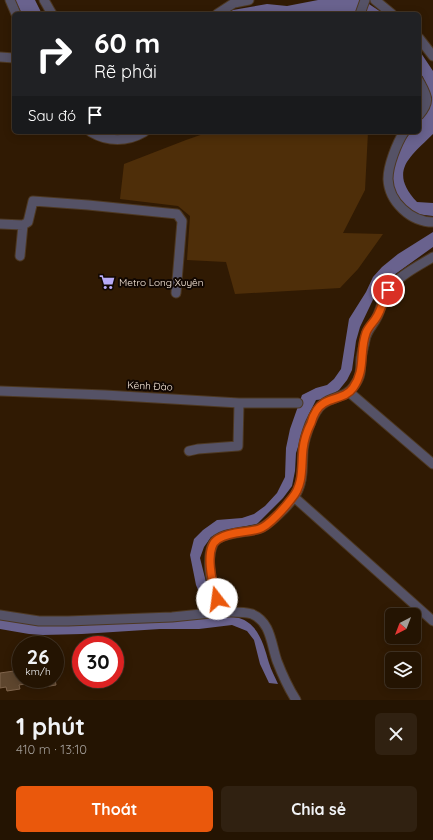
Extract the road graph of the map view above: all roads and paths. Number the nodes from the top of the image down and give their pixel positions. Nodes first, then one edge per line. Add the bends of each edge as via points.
1 (10, 0) edge
2 (44, 0) edge
3 (249, 0) edge
4 (365, 0) edge
5 (375, 0) edge
6 (15, 12) edge
7 (51, 12) edge
8 (220, 12) edge
9 (361, 12) edge
10 (390, 12) edge
11 (421, 41) edge
12 (0, 56) edge
13 (433, 56) edge
14 (12, 58) edge
15 (421, 85) edge
16 (421, 112) edge
17 (95, 134) edge
18 (139, 134) edge
19 (403, 134) edge
20 (433, 222) edge
21 (0, 224) edge
22 (23, 225) junction
23 (20, 256) dead end
24 (433, 257) edge
25 (176, 293) dead end
26 (0, 391) edge
27 (349, 392) junction
28 (239, 403) junction
29 (298, 404) dead end
30 (189, 451) dead end
31 (433, 464) edge
32 (294, 497) junction
33 (219, 612) junction
34 (0, 615) edge
35 (433, 621) edge
36 (296, 700) edge

1 - 6 street
2 - 7 street
3 - 8 street via 234,3
4 - 9 street
5 - 10 street
11 - 13 street
12 - 14 street
15 - 16 street via 427,98
17 - 18 street via 114,140
19 - 20 street via 395,150 388,175 389,187 407,213 420,220
21 - 22 street
22 - 23 street
22 - 25 street via 28,222 33,201 178,214 182,221
24 - 27 street via 413,269 388,290 377,316 366,332 361,374
26 - 28 street, Kênh Đào
27 - 31 street
27 - 32 street via 324,403 315,414 305,438 302,473
28 - 29 street, Kênh Đào
28 - 30 street via 238,446
32 - 33 street via 260,529 238,532 215,541 210,570
32 - 35 street
33 - 34 street via 172,617 68,621 39,621
33 - 36 street via 251,614 266,626 277,662

